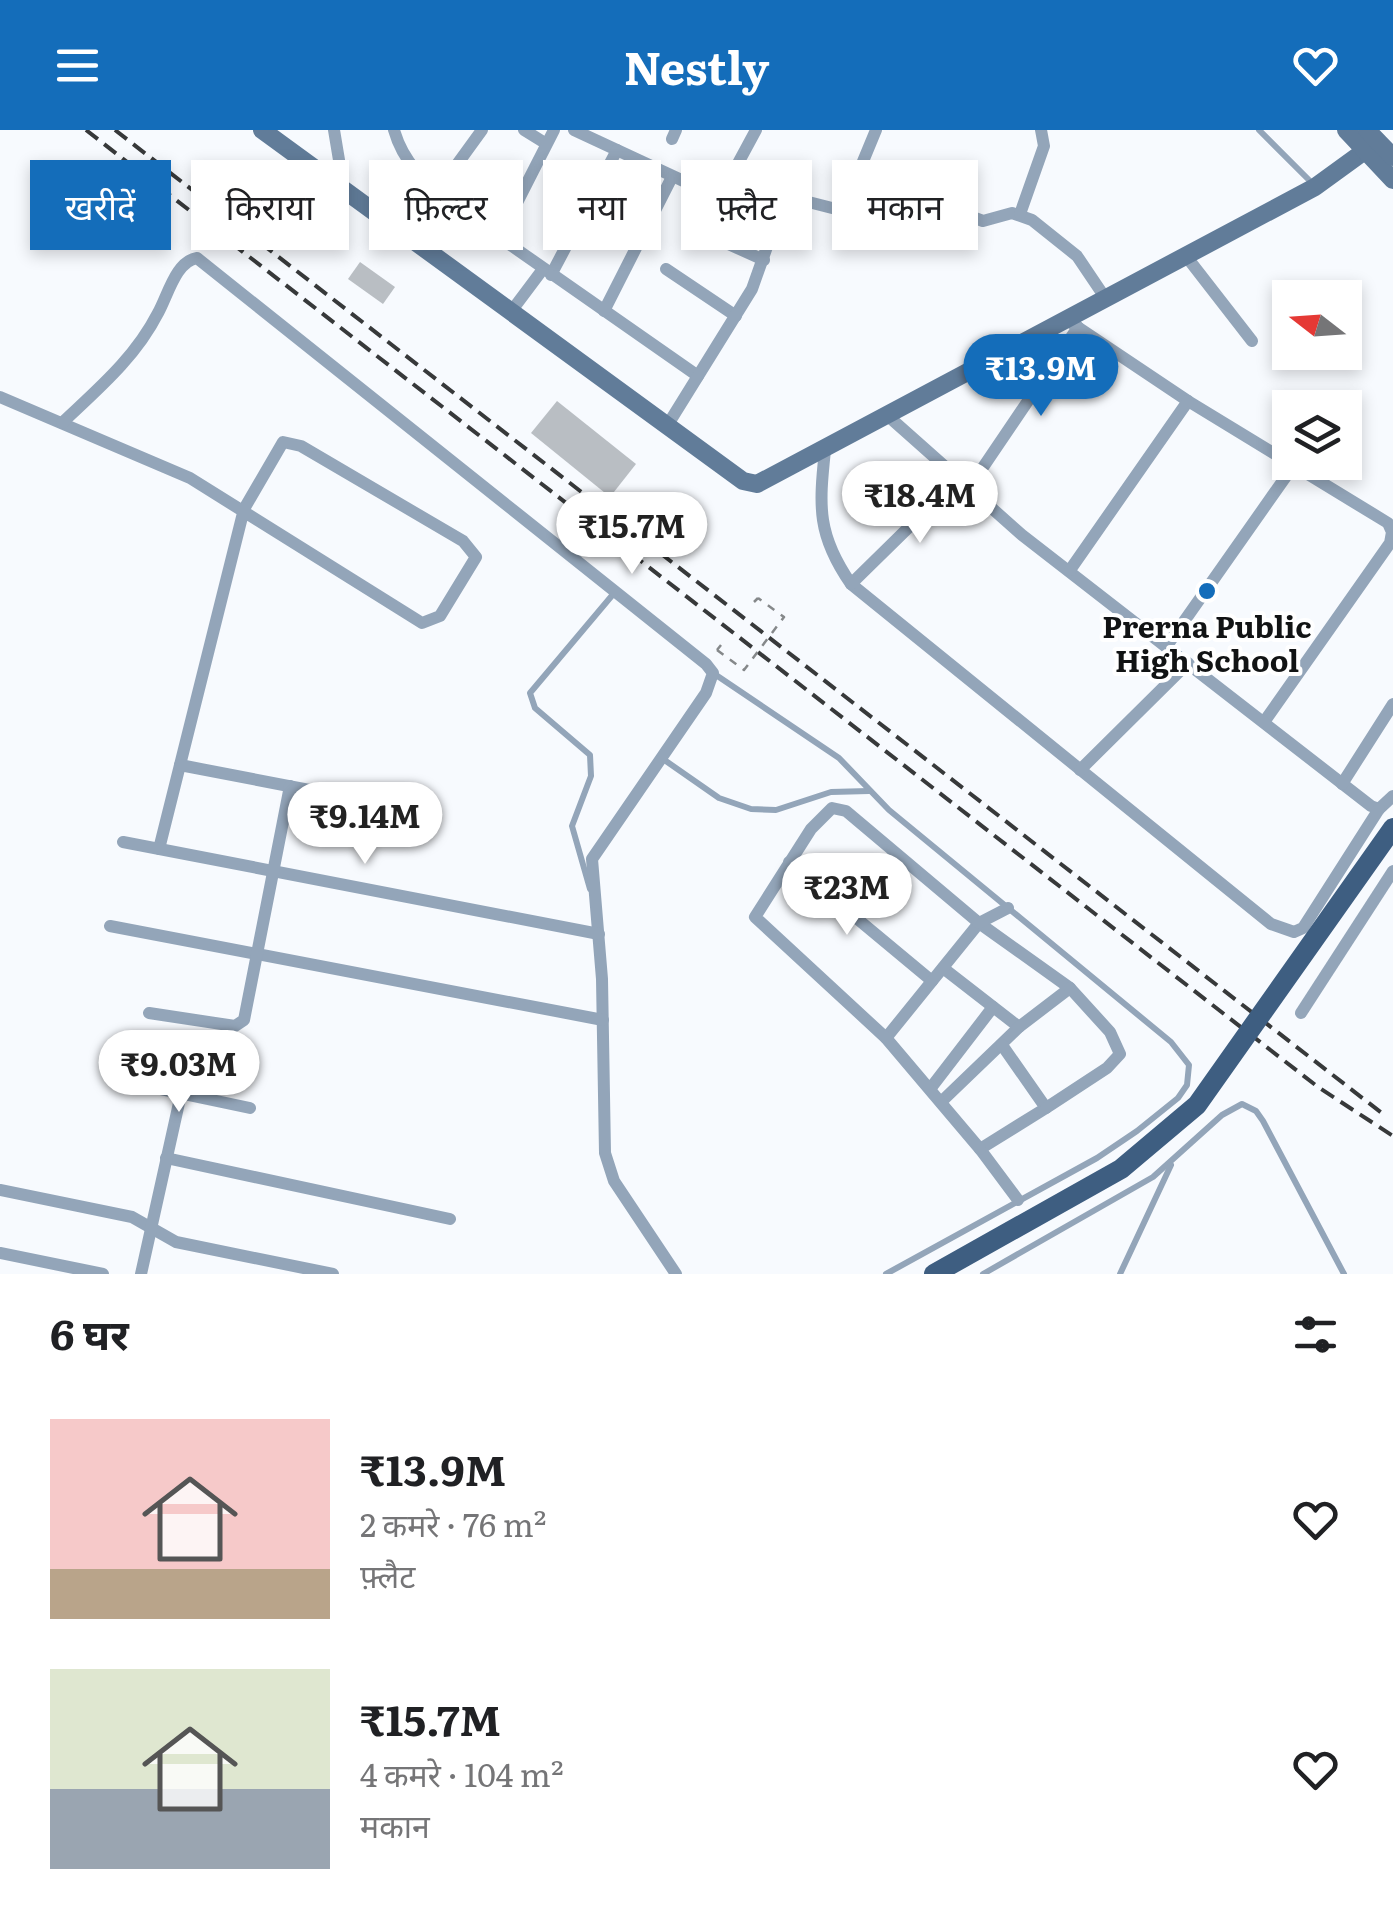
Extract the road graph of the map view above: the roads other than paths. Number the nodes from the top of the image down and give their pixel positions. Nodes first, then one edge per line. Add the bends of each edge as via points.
1 (262, 130) edge
2 (334, 130) edge
3 (394, 130) edge
4 (482, 130) edge
5 (524, 130) edge
6 (554, 130) edge
7 (574, 130) edge
8 (756, 130) edge
9 (876, 130) edge
10 (1041, 130) edge
11 (1260, 130) edge
12 (1346, 130) edge
13 (1370, 141) edge
14 (545, 143) junction
15 (617, 150) junction
16 (1393, 157) edge
17 (303, 160) edge
18 (339, 160) edge
19 (407, 160) edge
20 (460, 160) edge
21 (742, 160) edge
22 (672, 177) junction
23 (1393, 180) edge
24 (681, 181) edge
25 (1316, 186) junction
26 (523, 188) edge
27 (349, 194) edge
28 (812, 203) edge
29 (1020, 214) junction
30 (978, 220) edge
31 (516, 250) edge
32 (742, 250) edge
33 (767, 250) edge
34 (1186, 256) junction
35 (764, 260) junction
36 (666, 269) dead end
37 (547, 272) junction
38 (1106, 299) junction
39 (604, 311) junction
40 (510, 313) junction
41 (736, 316) junction
42 (1072, 324) junction
43 (1252, 342) dead end
44 (698, 376) junction
45 (0, 397) edge
46 (1188, 401) junction
47 (888, 416) junction
48 (62, 423) junction
49 (667, 426) junction
50 (825, 450) junction
51 (1272, 453) edge
52 (1284, 480) edge
53 (1317, 480) edge
54 (964, 483) junction
55 (244, 509) junction
56 (1070, 570) junction
57 (851, 584) junction
58 (615, 591) junction
59 (1166, 647) junction
60 (1188, 663) junction
61 (712, 673) junction
62 (1393, 704) edge
63 (1264, 722) junction
64 (662, 758) junction
65 (180, 764) junction
66 (1080, 770) junction
67 (1342, 784) junction
68 (290, 786) junction
69 (870, 791) junction
70 (1393, 796) edge
71 (351, 798) dead end
72 (1379, 809) junction
73 (1393, 828) edge
74 (123, 842) dead end
75 (159, 849) junction
76 (788, 862) junction
77 (274, 871) junction
78 (1392, 875) edge
79 (596, 905) junction
80 (1008, 908) junction
81 (979, 923) junction
82 (110, 926) dead end
83 (599, 934) junction
84 (257, 954) junction
85 (943, 968) junction
86 (932, 981) junction
87 (1070, 988) junction
88 (993, 1007) junction
89 (149, 1013) dead end
90 (1302, 1013) dead end
91 (603, 1020) junction
92 (1018, 1028) junction
93 (886, 1038) junction
94 (1002, 1045) junction
95 (117, 1080) dead end
96 (930, 1089) junction
97 (181, 1094) junction
98 (940, 1102) junction
99 (250, 1108) dead end
100 (1046, 1108) junction
101 (980, 1149) junction
102 (166, 1158) junction
103 (1171, 1164) junction
104 (0, 1190) edge
105 (1018, 1200) junction
106 (450, 1219) dead end
107 (151, 1226) junction
108 (0, 1253) edge
109 (103, 1274) edge
110 (141, 1274) edge
111 (334, 1274) edge
112 (676, 1274) edge
113 (886, 1274) edge
114 (934, 1274) edge
115 (983, 1274) edge
116 (1120, 1274) edge
117 (1344, 1274) edge

1 - 17 street
2 - 18 street
3 - 19 street
4 - 20 street
5 - 14 street
6 - 14 street
7 - 15 street
8 - 21 street
9 - 28 street via 836,209
10 - 29 street via 1044,146
11 - 25 lane
12 - 13 street
13 - 16 street
13 - 23 street
13 - 25 street
14 - 26 street
15 - 22 street
15 - 37 street
22 - 24 street
22 - 39 street
25 - 34 street
27 - 40 street
29 - 30 street
29 - 38 street via 1077,256
31 - 37 street
32 - 35 street
33 - 35 street
34 - 38 street
34 - 43 street
35 - 41 street
36 - 41 street
37 - 39 street
37 - 40 street
38 - 42 street
39 - 44 street
40 - 49 street
41 - 44 street
42 - 46 street
42 - 47 street
42 - 54 street
44 - 49 street
45 - 48 street
46 - 51 street
46 - 56 street
47 - 50 street
47 - 54 street
48 - 55 street via 150,459
48 - 58 street via 122,366 144,339 182,265 197,258
49 - 50 street via 750,484
50 - 57 street via 819,510 830,549
52 - 59 street
53 - 63 street via 1388,523 1390,542
54 - 56 street
54 - 57 street
55 - 55 street via 422,623 440,616 474,567 476,557 463,541 290,441 276,449
55 - 65 street
56 - 59 street
57 - 66 street
58 - 61 street
58 - 79 lane via 530,693 535,708 590,755 592,776 572,826
59 - 60 street
60 - 63 street
60 - 66 street
61 - 64 street
61 - 69 lane via 821,744
62 - 67 street
63 - 67 street
64 - 69 lane via 719,798 751,809
64 - 79 street via 595,850
65 - 68 street
65 - 75 street
66 - 72 street via 1282,931 1303,928
67 - 72 street
68 - 71 street
68 - 77 street
69 - 80 lane
70 - 72 street
73 - 114 main road, bridge via 1197,1105 1121,1169
74 - 75 street
75 - 77 street
76 - 81 street via 824,813 846,811
76 - 86 street
76 - 93 street via 757,910 758,924
77 - 83 street
77 - 84 street
78 - 90 street
79 - 83 street
80 - 81 street
80 - 105 lane via 1171,1042 1190,1076 1178,1098 1137,1131
81 - 85 street
81 - 87 street
82 - 84 street
83 - 91 street
84 - 89 street via 244,1020 236,1026
84 - 91 street
85 - 86 street
85 - 88 street
86 - 93 street
87 - 92 street
87 - 100 street via 1110,1032 1120,1054
88 - 92 street
88 - 96 street
91 - 112 street via 601,1115 609,1168
92 - 94 street
93 - 96 street
94 - 98 street
94 - 100 street
95 - 97 street
96 - 98 street
97 - 99 street
97 - 102 street
98 - 101 street
100 - 101 street
101 - 105 street
102 - 106 street
102 - 107 street
103 - 115 lane
103 - 116 lane
103 - 117 lane via 1222,1115 1250,1106
104 - 107 street
105 - 113 lane
107 - 110 street
107 - 111 street via 176,1242
108 - 109 street

